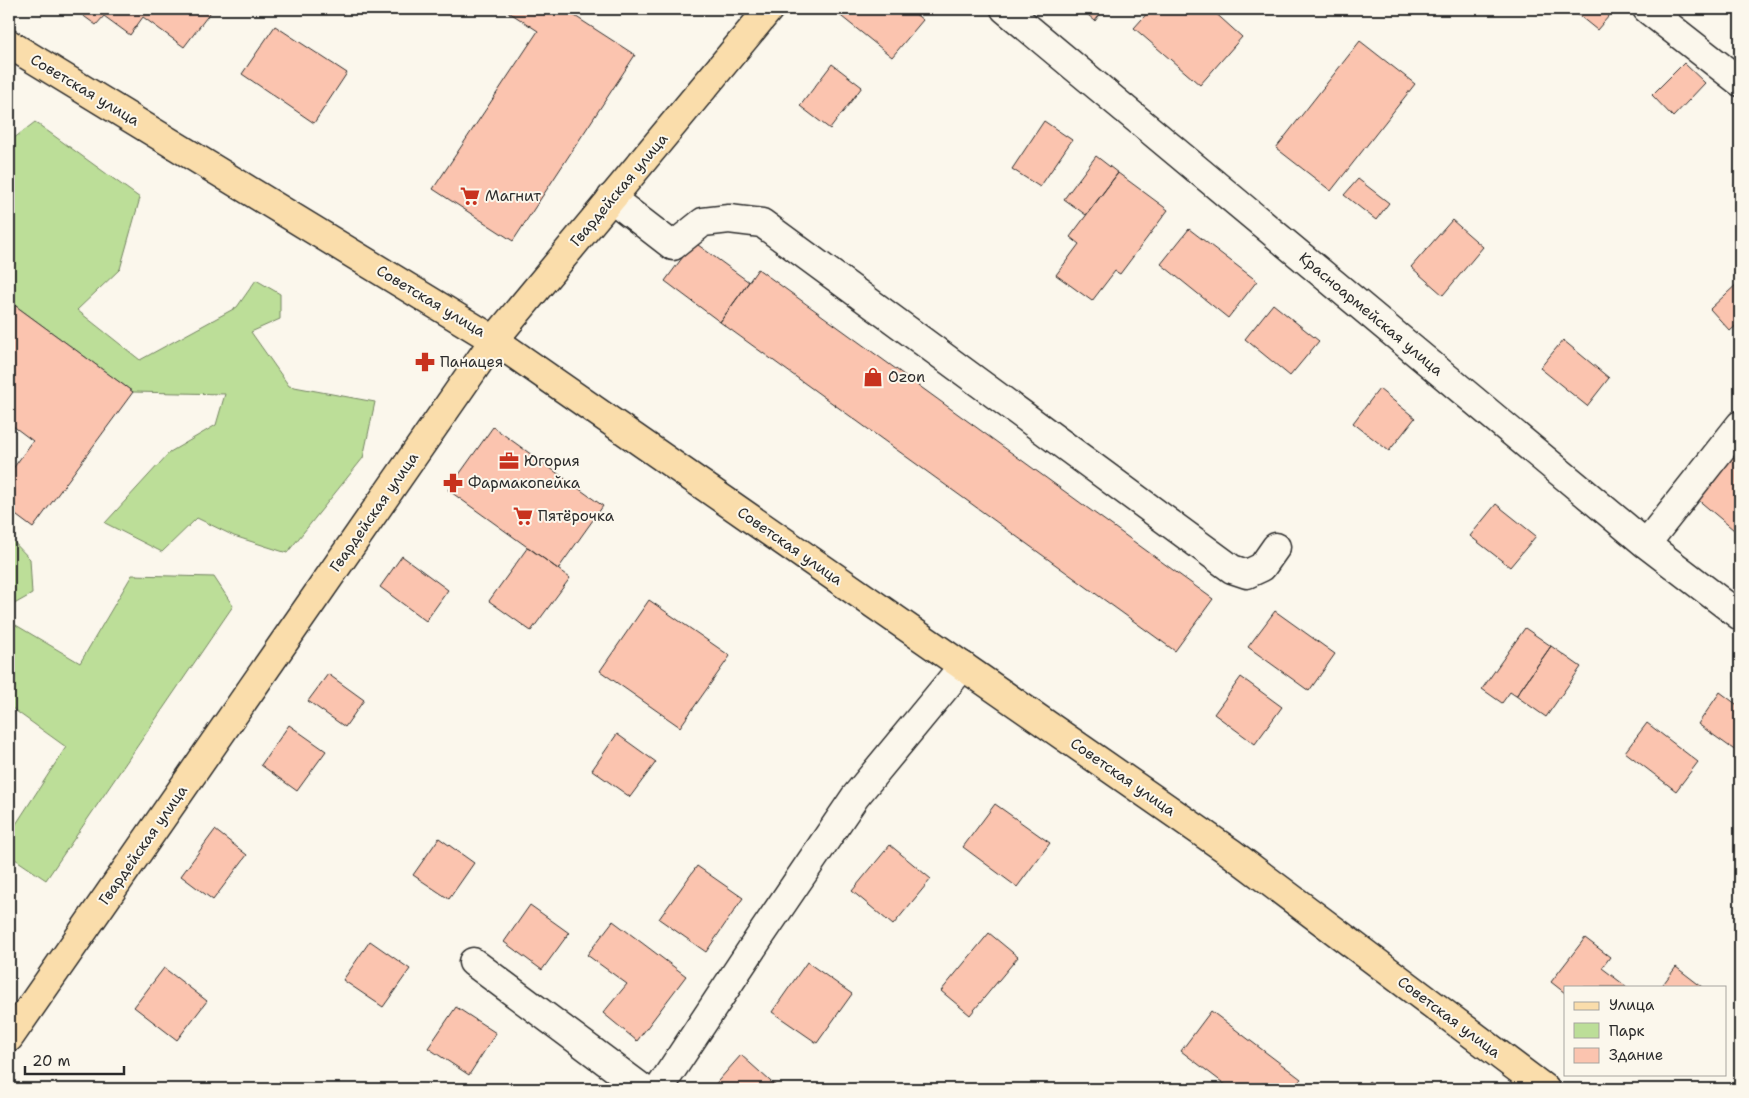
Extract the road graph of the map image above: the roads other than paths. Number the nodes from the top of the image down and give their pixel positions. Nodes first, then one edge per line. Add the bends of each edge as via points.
1 (769, 9) edge
2 (1005, 9) edge
3 (1647, 9) edge
4 (9, 44) edge
5 (1740, 82) edge
6 (612, 198) junction
7 (494, 340) junction
8 (1740, 425) edge
9 (1646, 544) junction
10 (1276, 546) dead end
11 (1740, 616) edge
12 (963, 666) junction
13 (473, 962) dead end
14 (9, 1038) edge
15 (643, 1089) edge
16 (659, 1089) edge
17 (1545, 1089) edge

1 - 6 main road, Гвардейская улица
2 - 9 street, Красноармейская улица
3 - 5 street
4 - 7 main road, Советская улица
6 - 7 main road, Гвардейская улица
6 - 10 street via 673,246 702,222 729,219 762,223 1232,569 1248,574 1262,567
7 - 12 main road, Советская улица
7 - 14 main road, Гвардейская улица
8 - 9 street
9 - 11 street, Красноармейская улица
12 - 16 street via 855,797
12 - 17 main road, Советская улица via 1230,852
13 - 15 street

